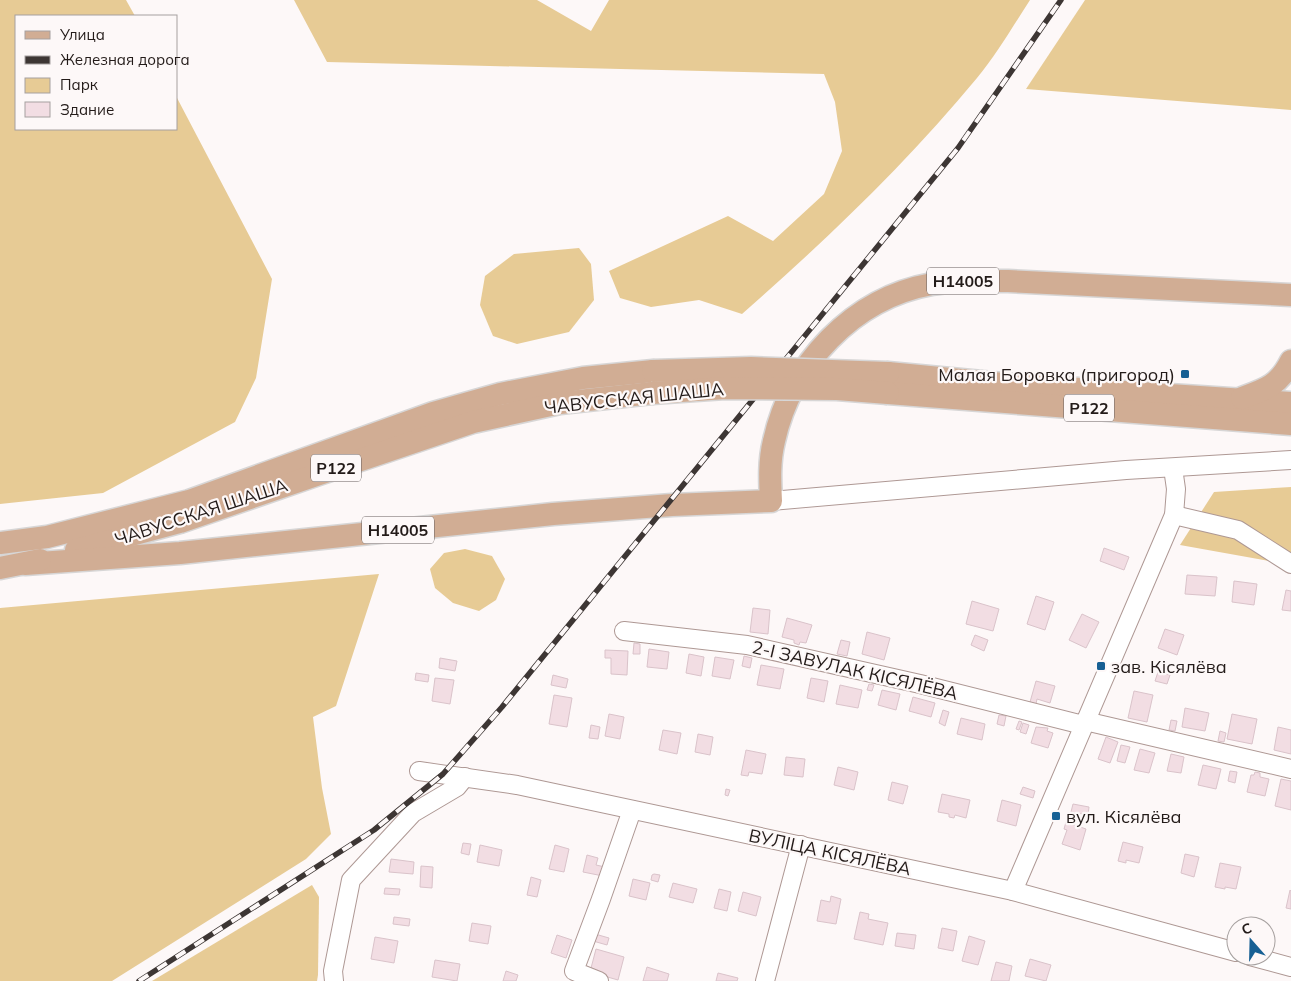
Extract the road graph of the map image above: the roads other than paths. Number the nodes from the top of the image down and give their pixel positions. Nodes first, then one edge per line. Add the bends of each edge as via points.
1 (1291, 296) edge
2 (1291, 361) edge
3 (888, 383) junction
4 (1237, 400) junction
5 (1291, 403) edge
6 (1291, 424) edge
7 (1291, 460) edge
8 (1173, 468) junction
9 (770, 501) junction
10 (1174, 515) junction
11 (0, 543) edge
12 (25, 564) junction
13 (1291, 564) edge
14 (0, 568) edge
15 (624, 630) dead end
16 (1084, 723) junction
17 (1291, 769) edge
18 (419, 771) dead end
19 (464, 777) junction
20 (632, 810) junction
21 (801, 846) junction
22 (1013, 891) junction
23 (1226, 949) edge
24 (1276, 963) edge
25 (1291, 967) edge
26 (334, 981) edge
27 (599, 981) edge
28 (765, 981) edge

1 - 9 main road, Н14005 via 967,280 931,284 896,295 841,326 796,382 774,442
2 - 4 main road via 1277,382
3 - 4 main road, ЧАВУССКАЯ ШАША / Р122 via 1003,384
3 - 6 main road, ЧАВУССКАЯ ШАША / Р122
3 - 11 main road, ЧАВУССКАЯ ШАША / Р122, bridge via 751,368 653,370 583,378 500,394 433,413 189,501 47,536
3 - 12 main road, ЧАВУССКАЯ ШАША / Р122, bridge via 837,389 725,388 560,402 473,422 180,522
4 - 5 main road, ЧАВУССКАЯ ШАША / Р122
7 - 8 street, Н14005
8 - 9 street, Н14005
8 - 10 street via 1176,489
9 - 12 main road, Н14005 via 553,514 180,553
10 - 13 street via 1238,530
10 - 16 street
12 - 14 main road, ЧАВУССКАЯ ШАША / Р122
15 - 16 street, 2-І ЗАВУЛАК КІСЯЛЁВА via 748,645
16 - 17 street, 2-І ЗАВУЛАК КІСЯЛЁВА
16 - 22 street
18 - 19 street, ВУЛІЦА КІСЯЛЁВА
19 - 20 street, ВУЛІЦА КІСЯЛЁВА via 518,785
19 - 26 street via 457,787 413,813 351,880 333,971
20 - 21 street, ВУЛІЦА КІСЯЛЁВА
20 - 27 street via 574,971
21 - 22 street, ВУЛІЦА КІСЯЛЁВА
21 - 28 street
22 - 23 street, ВУЛІЦА КІСЯЛЁВА
24 - 25 street

